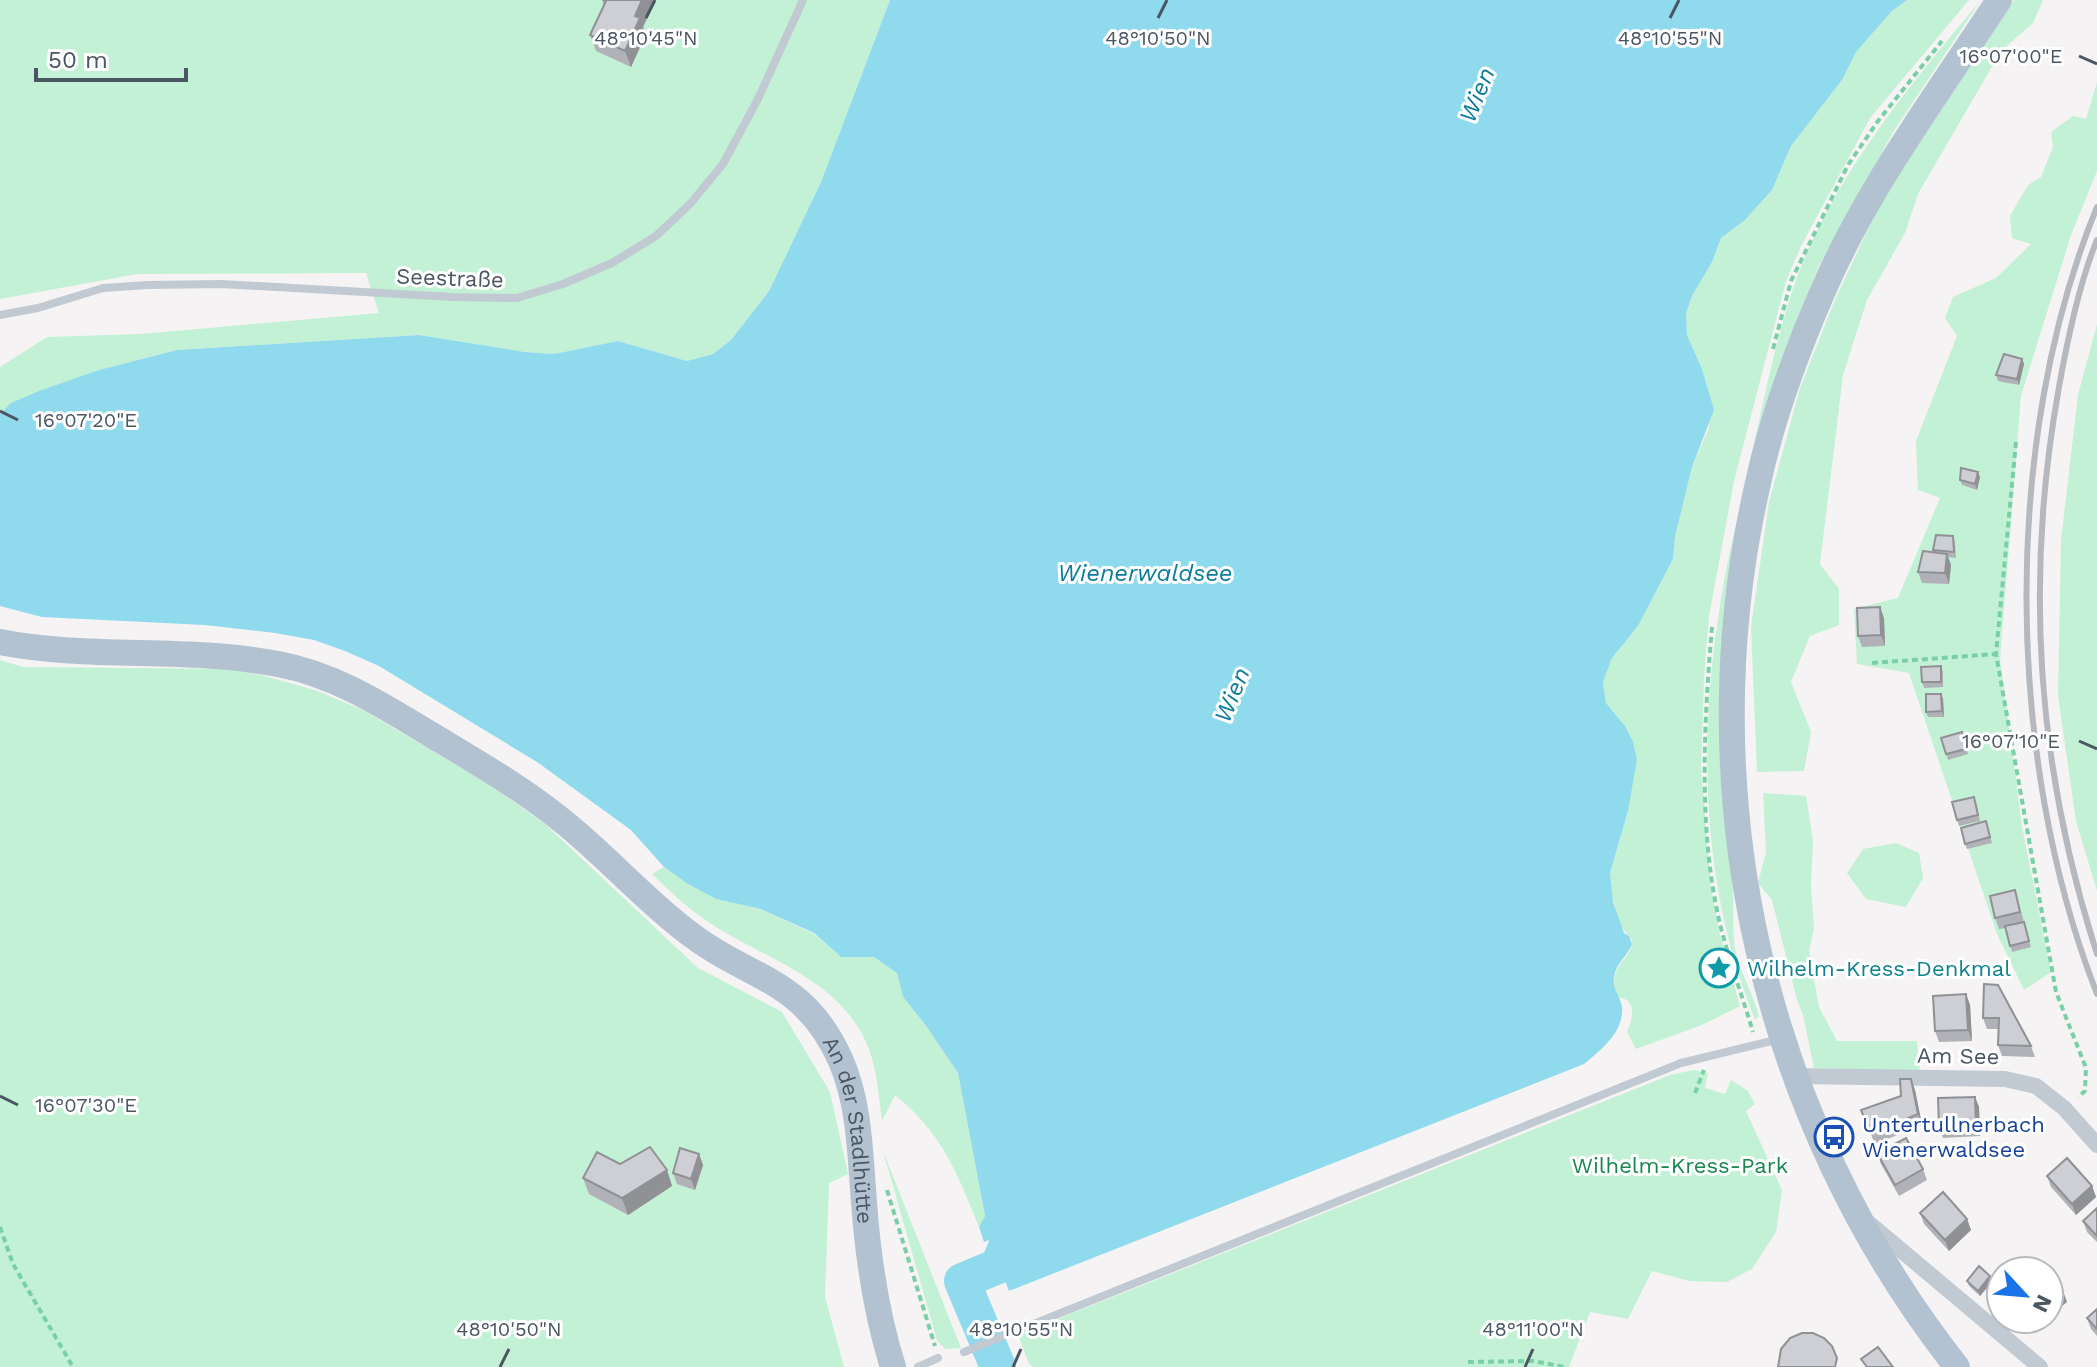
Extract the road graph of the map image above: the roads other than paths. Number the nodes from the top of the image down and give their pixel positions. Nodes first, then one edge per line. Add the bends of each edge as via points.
1 (803, 0) edge
2 (1999, 0) edge
3 (0, 315) edge
4 (0, 642) edge
5 (1781, 1039) junction
6 (1793, 1076) junction
7 (2097, 1145) edge
8 (1852, 1208) junction
9 (964, 1352) dead end
10 (938, 1358) road end
11 (893, 1367) edge
12 (918, 1367) edge
13 (1957, 1367) edge
14 (2040, 1367) edge

1 - 3 lane, Seestraße via 723,164 690,204 656,236 563,284 517,298 148,285 103,288
2 - 5 main road via 1873,193 1830,276 1787,382 1758,482 1738,597 1734,776 1748,902
4 - 11 main road, An der Stadlhütte via 273,662 328,677 535,801 691,935 783,987 824,1029 842,1063 857,1124 873,1286
5 - 6 main road
5 - 9 lane via 1681,1063
6 - 7 street, Am See via 2005,1079 2036,1086
6 - 8 main road
8 - 13 main road via 1919,1319
8 - 14 street
10 - 12 lane

